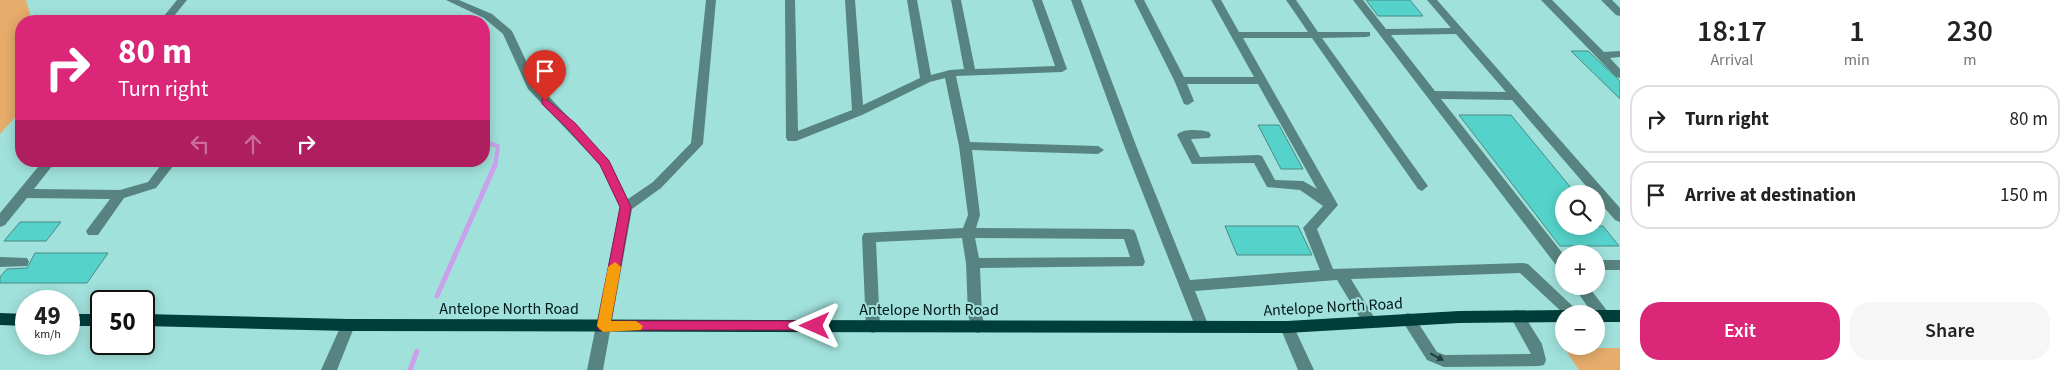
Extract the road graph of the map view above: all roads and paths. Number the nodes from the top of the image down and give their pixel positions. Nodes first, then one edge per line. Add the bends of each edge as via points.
1 (182, 0) edge
2 (451, 0) edge
3 (711, 0) edge
4 (790, 0) edge
5 (850, 0) edge
6 (912, 0) edge
7 (956, 0) edge
8 (1037, 0) edge
9 (1076, 0) edge
10 (1140, 0) edge
11 (1216, 0) edge
12 (1291, 0) edge
13 (1358, 0) edge
14 (1432, 0) edge
15 (1546, 0) edge
16 (1606, 0) edge
17 (1620, 13) edge
18 (170, 15) edge
19 (486, 15) edge
20 (490, 18) edge
21 (1459, 31) junction
22 (1383, 32) junction
23 (1366, 34) dead end
24 (1236, 35) junction
25 (1314, 36) junction
26 (1620, 54) edge
27 (1601, 56) junction
28 (970, 72) junction
29 (950, 73) junction
30 (1620, 74) edge
31 (926, 80) junction
32 (1180, 80) junction
33 (1263, 81) junction
34 (1432, 95) junction
35 (1515, 96) junction
36 (1188, 101) dead end
37 (858, 112) junction
38 (1205, 135) dead end
39 (966, 146) junction
40 (1098, 150) dead end
41 (45, 167) edge
42 (166, 167) edge
43 (1422, 186) dead end
44 (24, 193) junction
45 (120, 195) junction
46 (1332, 205) junction
47 (626, 207) junction
48 (1620, 217) edge
49 (0, 222) edge
50 (93, 231) dead end
51 (968, 233) junction
52 (1555, 253) edge
53 (0, 262) edge
54 (22, 262) dead end
55 (973, 263) junction
56 (1605, 265) edge
57 (1620, 265) edge
58 (1335, 275) junction
59 (1187, 286) junction
60 (1564, 305) edge
61 (1517, 316) junction
62 (1555, 316) edge
63 (1605, 316) edge
64 (1620, 316) edge
65 (0, 319) edge
66 (15, 320) edge
67 (155, 320) edge
68 (1408, 320) junction
69 (1370, 322) junction
70 (348, 325) junction
71 (603, 326) junction
72 (873, 326) junction
73 (978, 326) junction
74 (1202, 327) junction
75 (1286, 327) junction
76 (329, 370) edge
77 (595, 370) edge
78 (1306, 370) edge

1 - 18 street
2 - 19 street
3 - 47 street via 697,144 657,185
4 - 37 street via 792,138
5 - 37 street
6 - 31 street
7 - 28 street
8 - 28 street via 1062,69
9 - 59 street
10 - 32 street
11 - 24 street
12 - 25 street
13 - 22 street
14 - 21 street
15 - 27 street
16 - 17 street
20 - 47 street via 508,33 532,86 605,164
21 - 22 street
21 - 35 street
22 - 34 street
23 - 25 street
24 - 25 street
24 - 33 street
25 - 43 street
26 - 27 street
27 - 30 street
28 - 29 street
29 - 31 street
29 - 39 street
31 - 37 street
32 - 33 street
32 - 36 street
33 - 46 street
34 - 35 street
34 - 52 street
35 - 48 street
38 - 46 street via 1183,135 1196,161 1258,159 1272,184 1303,186
39 - 40 street
39 - 51 street via 974,215
41 - 44 street
42 - 45 street via 152,185
44 - 45 street
44 - 49 street
45 - 50 street
46 - 58 street via 1310,228
47 - 71 street
51 - 55 street
51 - 55 street via 1129,234 1138,262
51 - 72 street via 869,238
53 - 54 street
55 - 73 street
56 - 57 street
58 - 59 street
58 - 60 street via 1523,268
58 - 69 street
59 - 74 street
61 - 62 main road, Antelope North Road
61 - 68 main road, Antelope North Road
68 -> 61 street via 1432,356 1444,361 1539,360 1537,348
63 - 64 main road
65 - 66 main road
67 - 70 main road, Antelope North Road
68 - 69 main road, Antelope North Road
69 - 75 main road, Antelope North Road
70 - 71 main road, Antelope North Road
70 - 76 street
71 - 72 main road, Antelope North Road
71 - 77 street
72 - 73 main road, Antelope North Road
73 - 74 main road, Antelope North Road
74 - 75 main road, Antelope North Road
75 - 78 street

